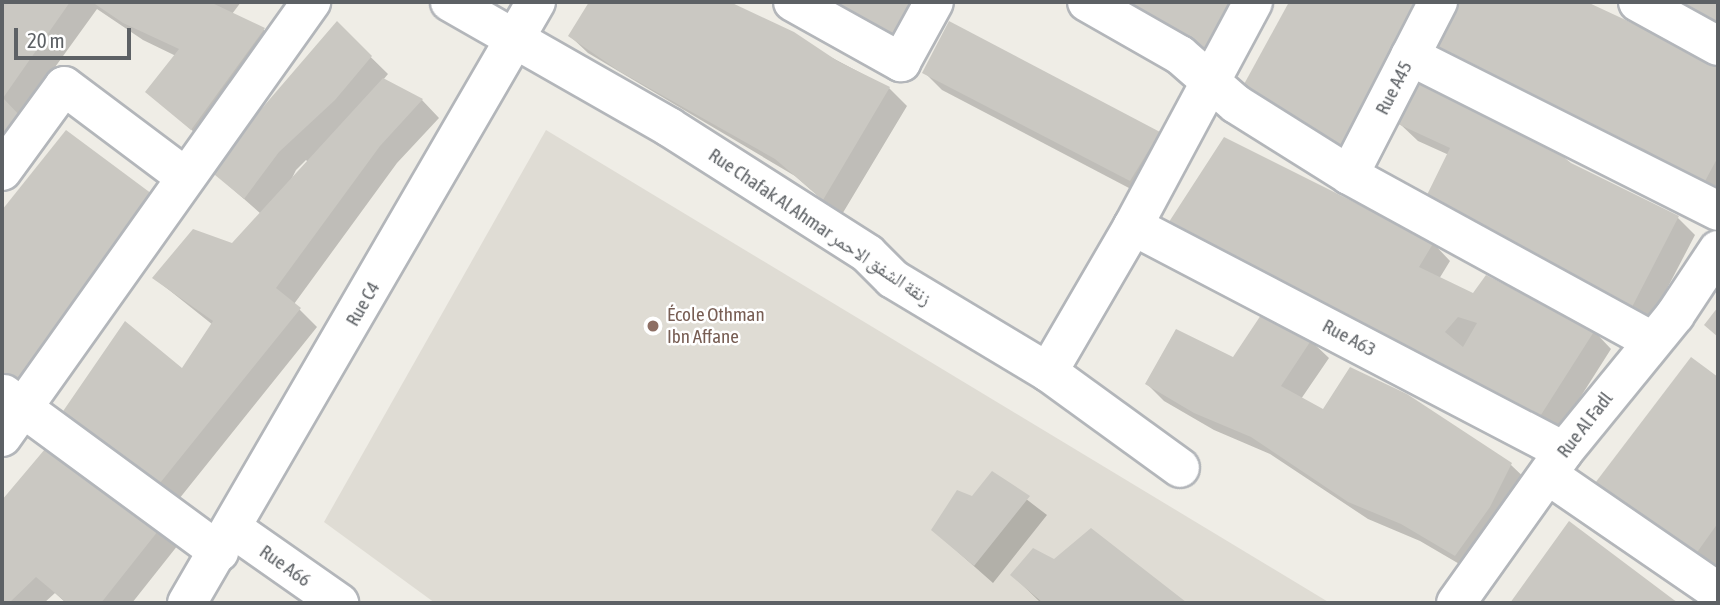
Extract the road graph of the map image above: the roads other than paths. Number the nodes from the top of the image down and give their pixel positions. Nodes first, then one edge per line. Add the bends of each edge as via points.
1 (311, 2) edge
2 (450, 2) edge
3 (536, 2) edge
4 (793, 2) edge
5 (934, 2) edge
6 (1087, 2) edge
7 (1253, 2) edge
8 (1438, 2) edge
9 (1638, 2) edge
10 (516, 41) junction
11 (1718, 46) edge
12 (1410, 56) junction
13 (1211, 83) junction
14 (2, 171) edge
15 (1349, 175) junction
16 (184, 176) junction
17 (1718, 211) edge
18 (1133, 226) junction
19 (1718, 250) edge
20 (1652, 341) junction
21 (1048, 372) junction
22 (9, 413) edge
23 (1556, 463) junction
24 (1180, 468) dead end
25 (225, 540) junction
26 (1718, 592) edge
27 (187, 603) edge
28 (339, 603) edge
29 (1456, 603) edge

1 - 16 street
2 - 10 street, Rue Chafak Al Ahmar زنقة الشفق الاحمر
3 - 10 street, Rue C4
4 - 5 street via 901,62
6 - 13 street via 1180,55
7 - 13 street
8 - 12 street, Rue A45
9 - 11 street
10 - 21 street, Rue Chafak Al Ahmar زنقة الشفق الاحمر via 669,127 868,254 893,279
10 - 25 street, Rue C4
12 - 15 street, Rue A45
12 - 17 street
13 - 15 street via 1236,104
13 - 18 street
14 - 16 street via 64,86
15 - 20 street
16 - 22 street
18 - 21 street
18 - 23 street, Rue A63
19 - 20 street, Rue Al Fadl
20 - 23 street, Rue Al Fadl
21 - 24 street, Rue Chafak Al Ahmar زنقة الشفق الاحمر
22 - 25 street, Rue A66
23 - 26 street, Rue A63
23 - 29 street, Rue Al Fadl
25 - 27 street, Rue C4
25 - 28 street, Rue A66

